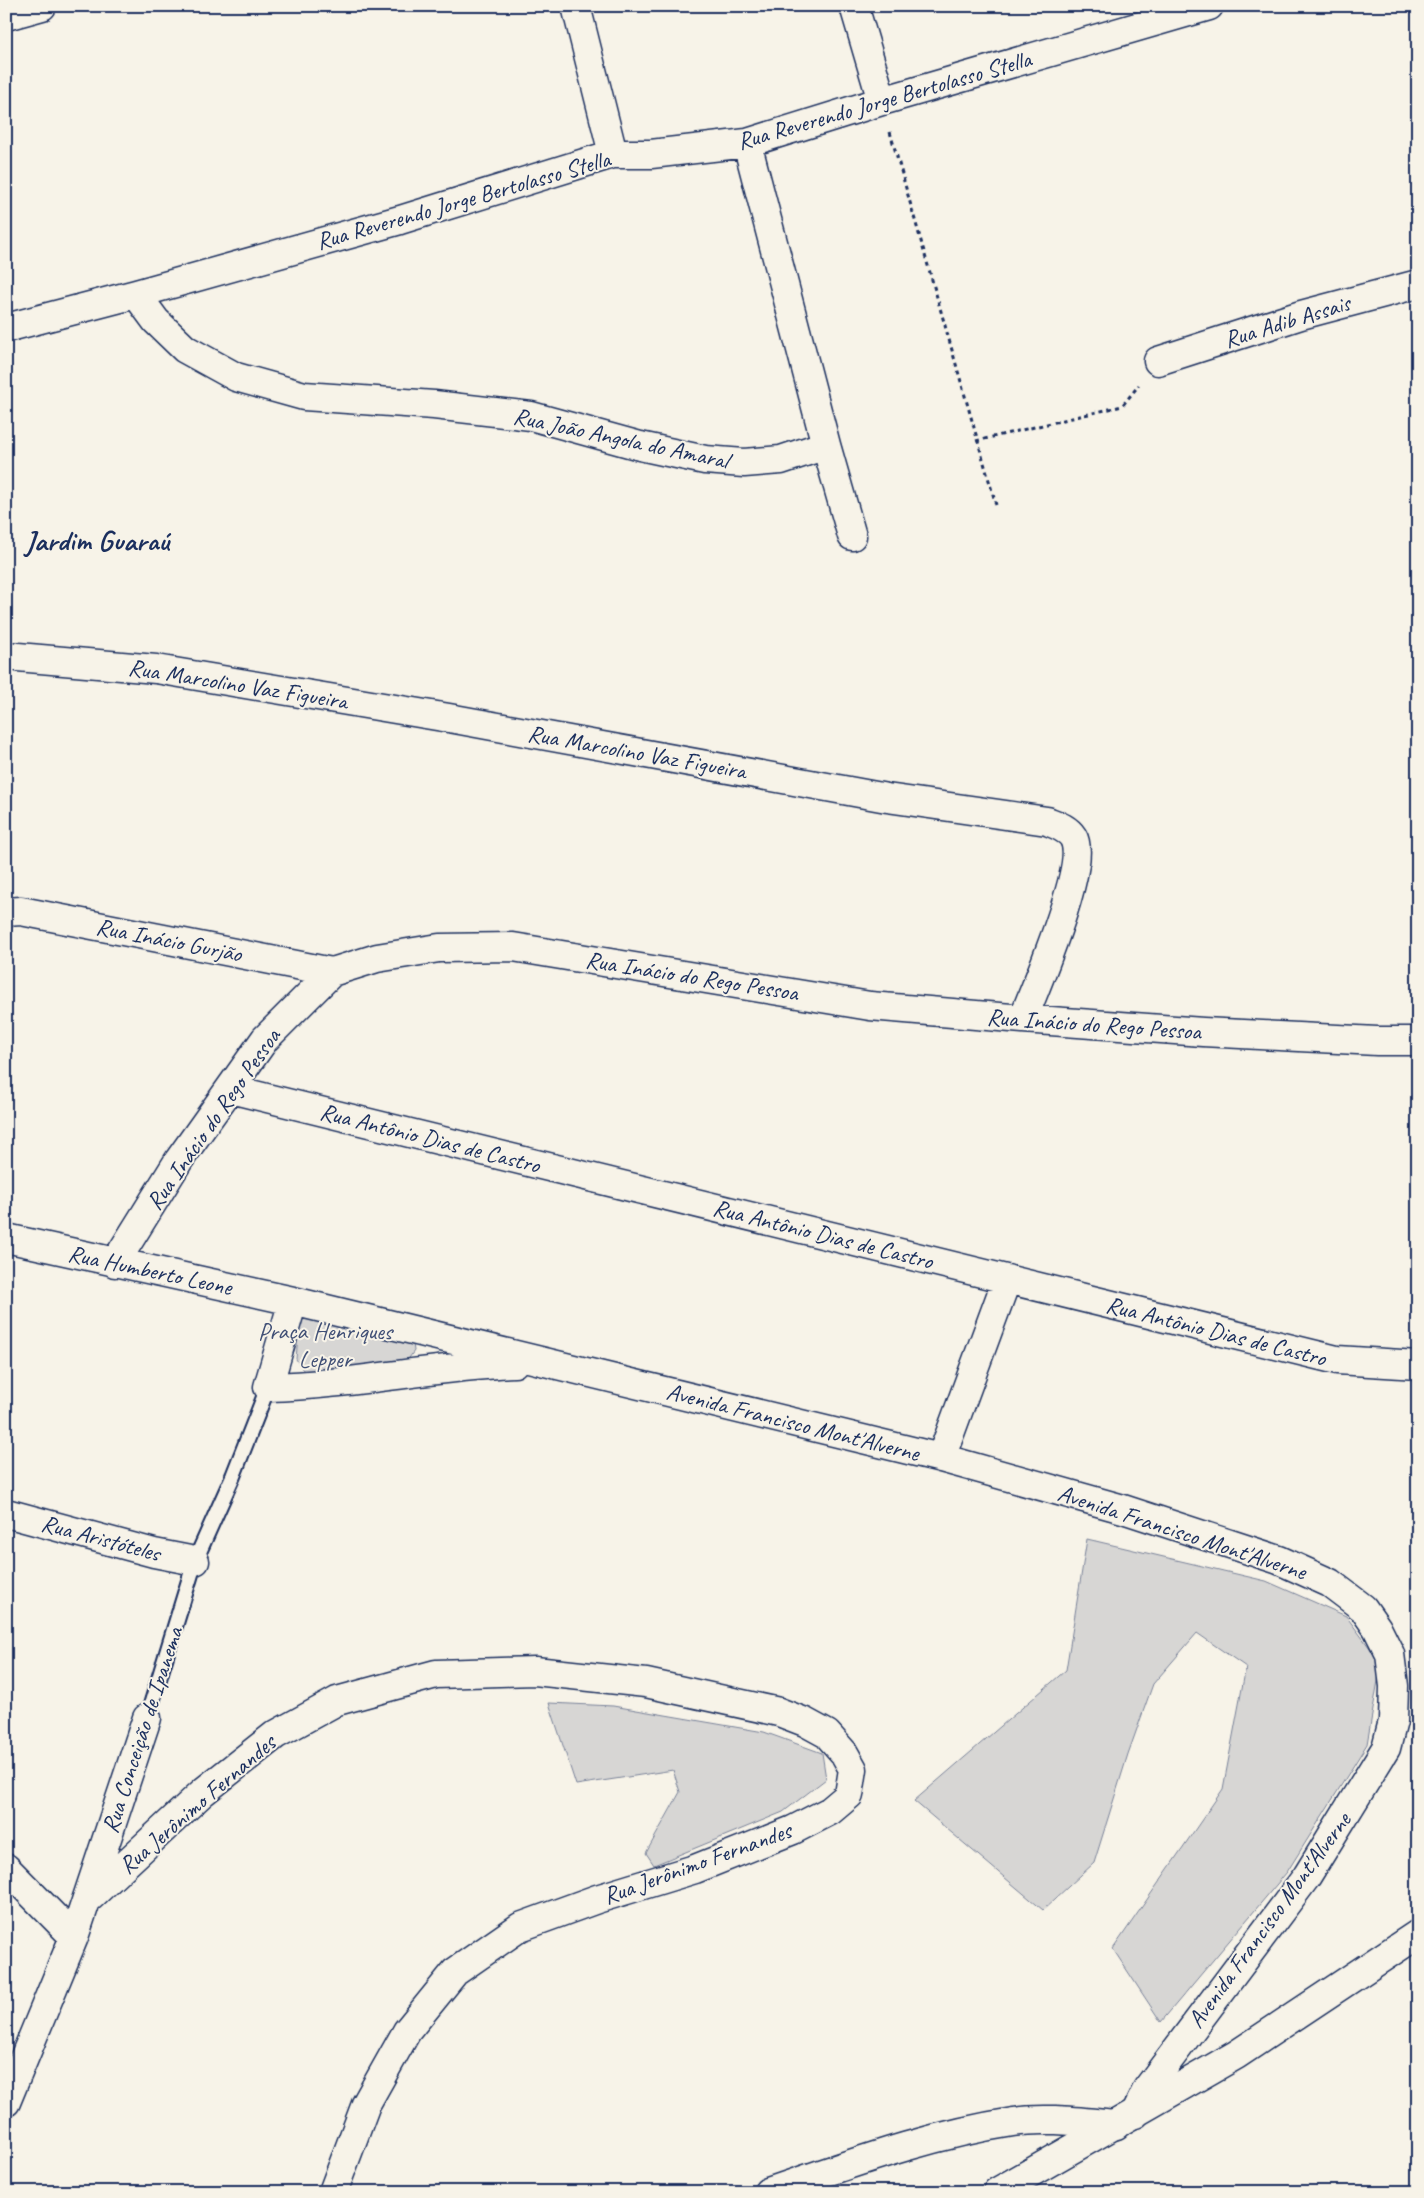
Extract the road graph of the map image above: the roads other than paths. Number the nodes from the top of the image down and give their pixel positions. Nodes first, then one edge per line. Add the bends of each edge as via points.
1 (42, 6) edge
2 (576, 6) edge
3 (854, 6) edge
4 (1209, 6) edge
5 (6, 16) edge
6 (882, 100) junction
7 (747, 143) junction
8 (613, 154) junction
9 (1418, 284) edge
10 (136, 294) junction
11 (6, 328) edge
12 (1158, 361) road end
13 (826, 445) junction
14 (852, 536) dead end
15 (6, 656) edge
16 (6, 912) edge
17 (332, 972) junction
18 (1023, 1019) junction
19 (1418, 1040) edge
20 (230, 1089) junction
21 (6, 1238) edge
22 (115, 1263) junction
23 (1007, 1279) junction
24 (294, 1301) junction
25 (544, 1361) junction
26 (1418, 1365) edge
27 (268, 1387) junction
28 (941, 1458) junction
29 (6, 1513) edge
30 (195, 1562) junction
31 (147, 1718) joint
32 (6, 1868) edge
33 (87, 1900) junction
34 (1418, 1934) edge
35 (74, 1937) junction
36 (6, 2102) edge
37 (1125, 2119) junction
38 (333, 2192) edge
39 (768, 2192) edge
40 (998, 2192) edge

1 - 5 street
2 - 8 street
3 - 6 street
4 - 6 street, Rua Reverendo Jorge Bertolasso Stella
6 - 7 street, Rua Reverendo Jorge Bertolasso Stella
7 - 8 street, Rua Reverendo Jorge Bertolasso Stella via 651,154
7 - 13 street
8 - 10 street, Rua Reverendo Jorge Bertolasso Stella via 400,220
9 - 12 street, Rua Adib Assais via 1300,315
10 - 11 street, Rua Reverendo Jorge Bertolasso Stella
10 - 13 street, Rua João Angola do Amaral via 156,321 186,348 236,377 304,396 531,416 705,460 744,463 781,460
13 - 14 street
15 - 18 street, Rua Marcolino Vaz Figueira via 156,669 450,718 887,798 1047,821 1065,829 1074,838 1075,864 1069,896
16 - 17 street, Rua Inácio Gurjão via 110,928
17 - 18 street, Rua Inácio do Rego Pessoa via 377,958 439,948 513,947 870,1006
17 - 20 street, Rua Inácio do Rego Pessoa via 264,1039
18 - 19 street, Rua Inácio do Rego Pessoa via 1203,1032
20 - 22 street, Rua Inácio do Rego Pessoa via 179,1160
20 - 23 street, Rua Antônio Dias de Castro
21 - 22 street, Rua Humberto Leone
22 - 24 street, Rua Humberto Leone
23 - 26 street, Rua Antônio Dias de Castro via 1336,1360
23 - 28 street
24 - 25 street, Avenida Francisco Mont'Alverne
24 - 27 street
25 - 27 street via 480,1364
25 - 28 street, Avenida Francisco Mont'Alverne
27 - 30 lane, Rua Conceição de Ipanema via 234,1476
28 - 37 street, Avenida Francisco Mont'Alverne via 1123,1509 1279,1560 1330,1583 1363,1608 1390,1654 1394,1686 1393,1721 1386,1748 1307,1876
29 - 30 street, Rua Aristóteles
30 - 31 lane, Rua Conceição de Ipanema
31 - 33 street, Rua Conceição de Ipanema
32 - 35 street
33 - 35 street, Rua Conceição de Ipanema
33 - 38 street, Rua Jerônimo Fernandes via 204,1792 275,1735 337,1701 436,1674 535,1671 646,1683 779,1712 827,1734 844,1753 853,1769 849,1795 830,1811 793,1830 695,1869 520,1927 456,1972 407,2032 366,2104
34 - 37 street via 1236,2055
35 - 36 street, Rua Conceição de Ipanema
37 - 39 street via 1014,2122 913,2143
37 - 40 street

